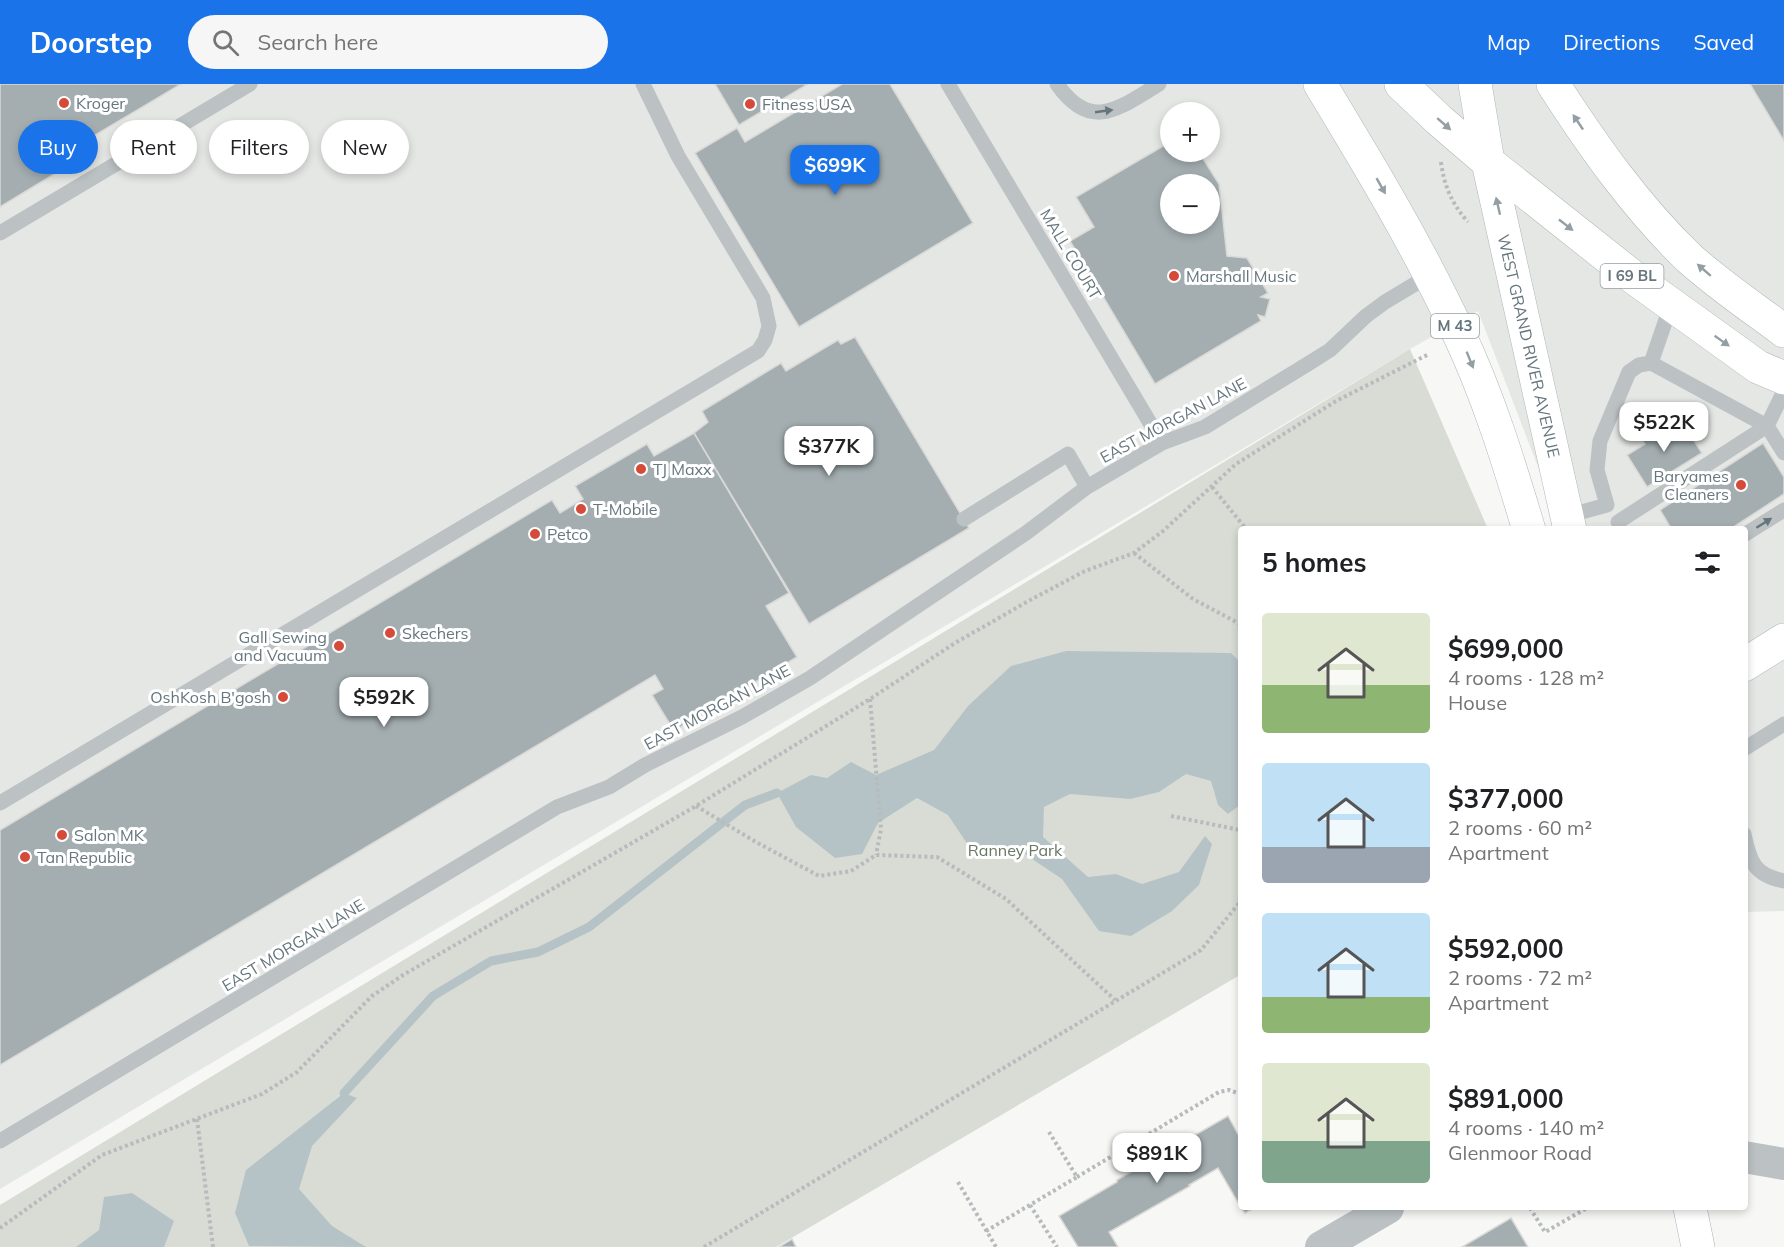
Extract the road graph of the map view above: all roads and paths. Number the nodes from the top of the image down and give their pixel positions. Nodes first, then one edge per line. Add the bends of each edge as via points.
1 (250, 84) edge
2 (643, 84) edge
3 (948, 84) edge
4 (1159, 84) edge
5 (1320, 84) edge
6 (1401, 84) edge
7 (1475, 84) edge
8 (1553, 84) edge
9 (1061, 88) edge
10 (1488, 162) junction
11 (0, 233) edge
12 (1430, 276) junction
13 (1671, 305) junction
14 (1784, 331) edge
15 (1429, 354) dead end
16 (1651, 363) junction
17 (1784, 378) edge
18 (1784, 391) edge
19 (1767, 426) junction
20 (1162, 443) junction
21 (1784, 453) edge
22 (1088, 487) junction
23 (1212, 487) junction
24 (1606, 505) junction
25 (1784, 510) edge
26 (964, 519) dead end
27 (1569, 523) edge
28 (1244, 526) edge
29 (1528, 526) edge
30 (1620, 526) edge
31 (1748, 532) edge
32 (1134, 553) junction
33 (1238, 623) edge
34 (1784, 640) edge
35 (1748, 662) edge
36 (870, 699) junction
37 (1784, 724) edge
38 (1748, 746) edge
39 (0, 802) edge
40 (696, 806) junction
41 (1171, 816) dead end
42 (1238, 830) edge
43 (1748, 852) edge
44 (876, 855) junction
45 (1784, 881) edge
46 (1238, 905) edge
47 (1115, 1000) junction
48 (1238, 1093) edge
49 (197, 1119) junction
50 (1049, 1132) dead end
51 (0, 1141) edge
52 (1748, 1158) edge
53 (1784, 1164) edge
54 (1077, 1177) junction
55 (958, 1182) dead end
56 (1030, 1205) junction
57 (1385, 1210) edge
58 (1531, 1210) edge
59 (1584, 1210) edge
60 (1690, 1210) edge
61 (0, 1228) edge
62 (986, 1231) junction
63 (213, 1247) edge
64 (704, 1247) edge
65 (996, 1247) edge
66 (1057, 1247) edge
67 (1321, 1247) edge
68 (1698, 1247) edge

1 - 11 lane
2 - 39 lane via 678,156 763,298 770,326 758,351
3 - 20 lane, MALL COURT
9 -> 4 lane via 1078,107 1106,112
5 -> 12 main road, M 43
6 -> 10 main road, I 69 BL
7 - 10 main road, WEST GRAND RIVER AVENUE
14 -> 8 main road, I 69 BL via 1707,273 1671,240 1599,152
10 -> 13 main road, I 69 BL
27 -> 10 main road, WEST GRAND RIVER AVENUE
12 - 20 lane, EAST MORGAN LANE via 1385,302 1311,362 1205,427
12 -> 29 main road, M 43 via 1479,383
13 - 16 lane
13 -> 17 main road, I 69 BL via 1758,367
15 - 23 path via 1336,401 1236,464
16 - 19 lane
16 - 24 lane via 1639,364 1629,372 1600,441 1598,470
18 - 19 lane
19 - 21 lane
19 - 30 lane
20 - 22 lane, EAST MORGAN LANE
22 - 26 lane via 1068,454
22 - 51 lane, EAST MORGAN LANE via 810,678 609,787 558,807
23 - 28 path
23 - 32 path
24 - 27 lane
24 - 30 lane
31 -> 25 lane
32 - 33 path via 1193,599
32 - 36 path via 1085,571 1032,599
34 - 35 main road
36 - 40 path
36 - 44 path via 881,829
37 - 38 lane
40 - 44 path via 819,876 851,871
40 - 49 path via 403,975 372,996 297,1072 262,1094
41 - 42 path
43 - 45 lane via 1758,869 1772,879
44 - 47 path via 936,857 1006,899
46 - 47 path via 1202,950
47 - 64 path
48 - 54 path via 1219,1092
49 - 61 path via 102,1155
49 - 63 path
50 - 54 path
52 - 53 street
54 - 56 path
55 - 62 path
56 - 62 path
56 - 66 path
57 - 67 street
58 - 59 path via 1545,1232
60 - 68 main road
62 - 65 path

